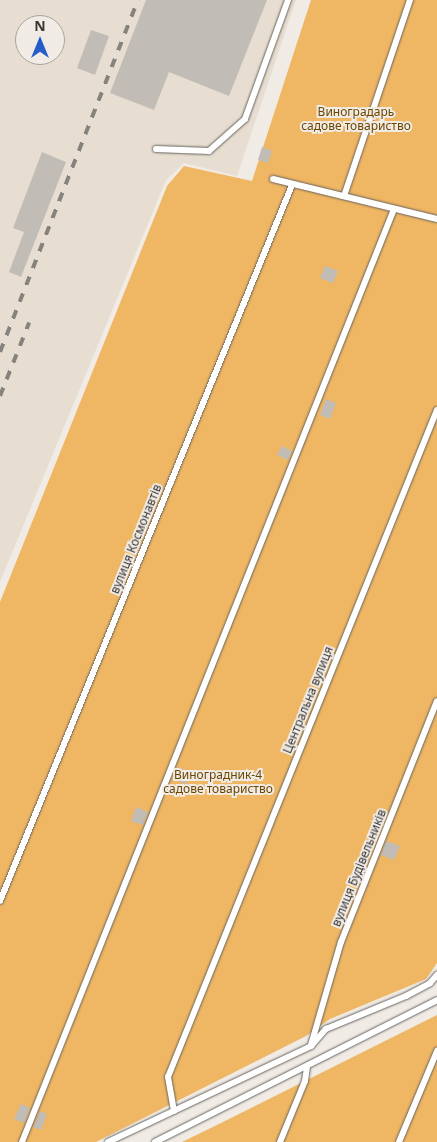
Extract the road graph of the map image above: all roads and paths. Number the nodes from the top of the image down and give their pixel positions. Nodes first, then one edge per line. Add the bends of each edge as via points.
1 (288, 0) edge
2 (410, 0) edge
3 (156, 149) dead end
4 (273, 179) dead end
5 (292, 185) junction
6 (344, 196) junction
7 (394, 209) junction
8 (437, 219) edge
9 (437, 410) edge
10 (437, 701) edge
11 (0, 901) edge
12 (437, 975) edge
13 (437, 1000) edge
14 (311, 1046) junction
15 (437, 1051) edge
16 (307, 1066) junction
17 (174, 1111) junction
18 (157, 1141) edge
19 (22, 1142) edge
20 (108, 1142) edge
21 (280, 1142) edge
22 (399, 1142) edge

1 - 3 lane via 245,119 209,151
2 - 6 lane
4 - 5 lane
5 - 6 lane
5 - 11 lane, вулиця Космонавтів
6 - 7 lane
7 - 8 lane
7 - 19 lane
9 - 17 lane, Центральна вулиця via 168,1077
10 - 14 lane, вулиця Будівельників via 341,942
12 - 14 lane via 430,983 406,996 326,1029
13 - 16 lane
14 - 17 lane
15 - 22 lane
16 - 18 lane
16 - 21 lane via 305,1081
17 - 20 lane

